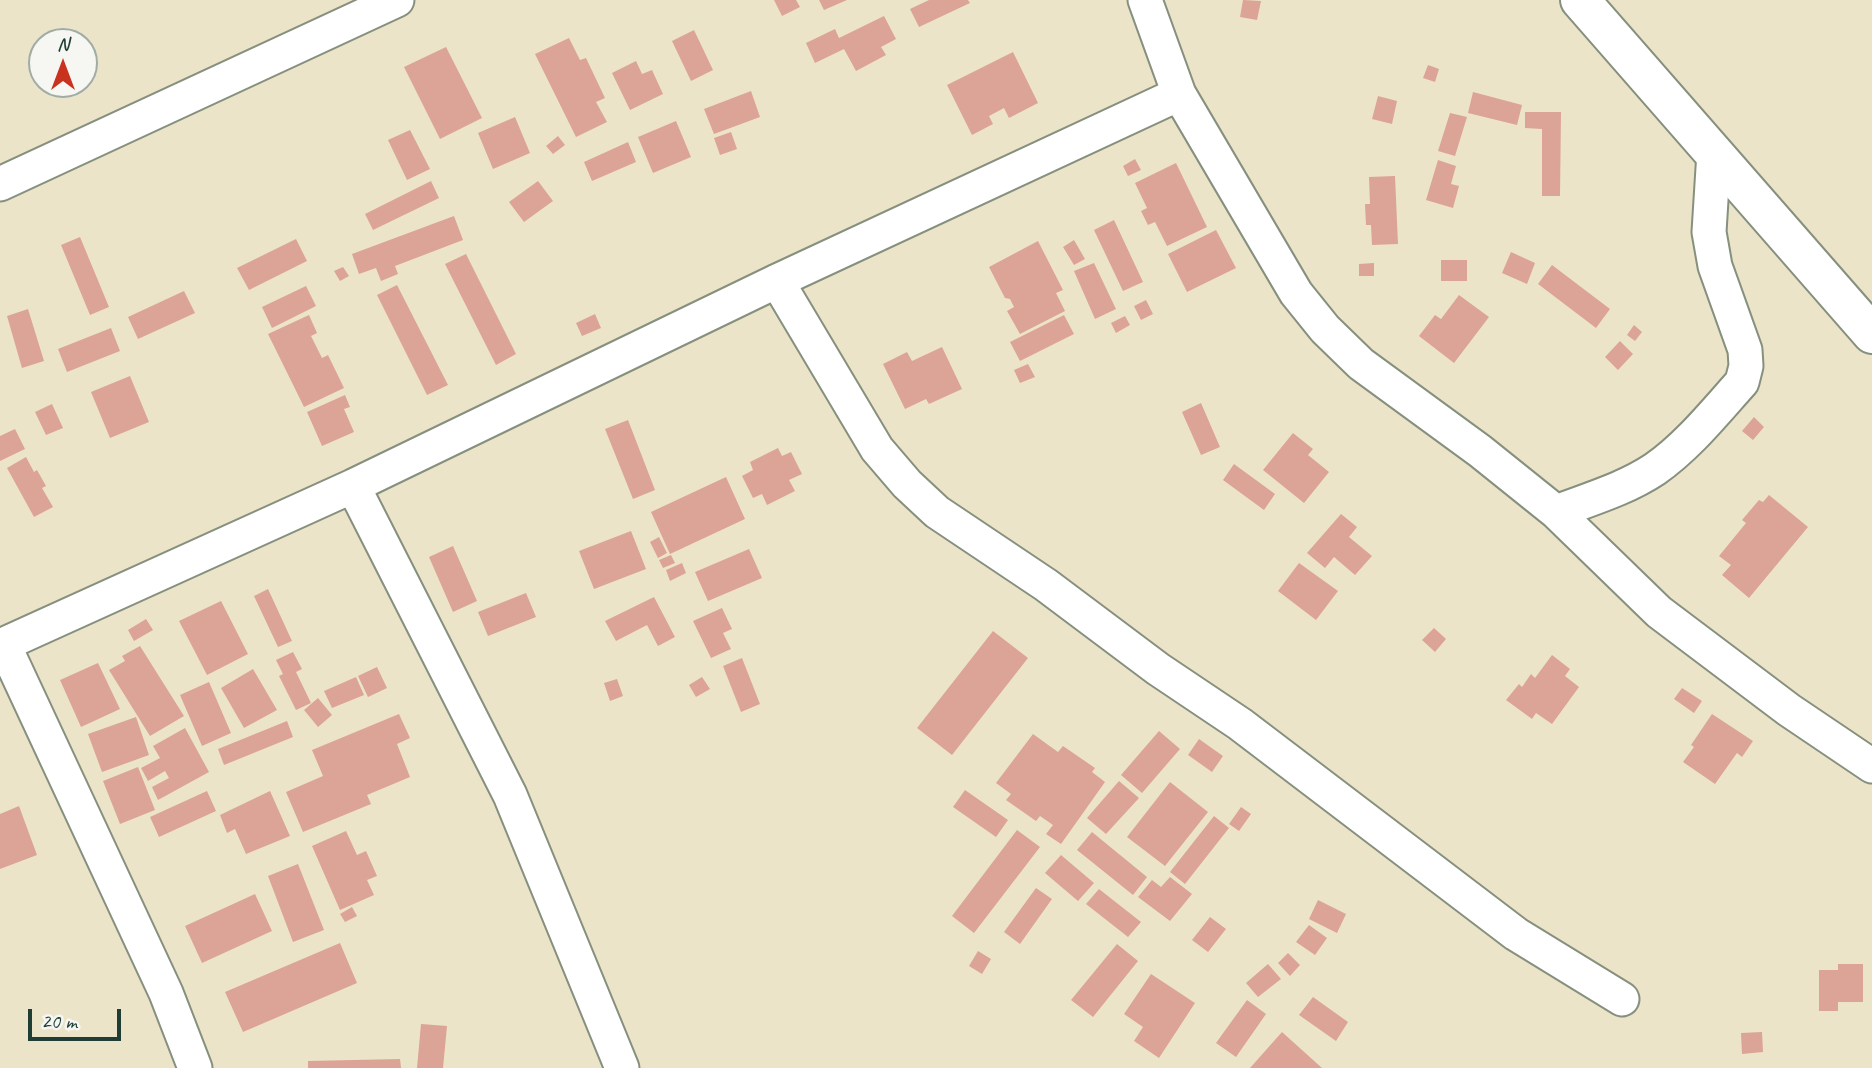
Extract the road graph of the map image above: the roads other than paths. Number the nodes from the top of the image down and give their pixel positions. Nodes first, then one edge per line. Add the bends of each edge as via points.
1 (397, 0) edge
2 (1145, 0) edge
3 (1580, 0) edge
4 (1179, 94) junction
5 (1714, 152) junction
6 (0, 184) edge
7 (777, 281) junction
8 (1872, 334) edge
9 (353, 486) junction
10 (1556, 512) junction
11 (2, 645) edge
12 (1872, 766) edge
13 (1622, 999) dead end
14 (195, 1068) edge
15 (622, 1068) edge

1 - 6 street
2 - 4 street
3 - 5 street
4 - 7 street
4 - 10 street via 1296,293 1325,328 1361,364
5 - 8 street
5 - 10 street via 1709,232 1714,266 1745,350 1742,382 1674,455 1653,470
7 - 9 street
7 - 13 street via 877,449 937,512 1240,724 1516,934
9 - 11 street
9 - 15 street via 510,795
10 - 12 street via 1659,612
11 - 14 street via 166,993

